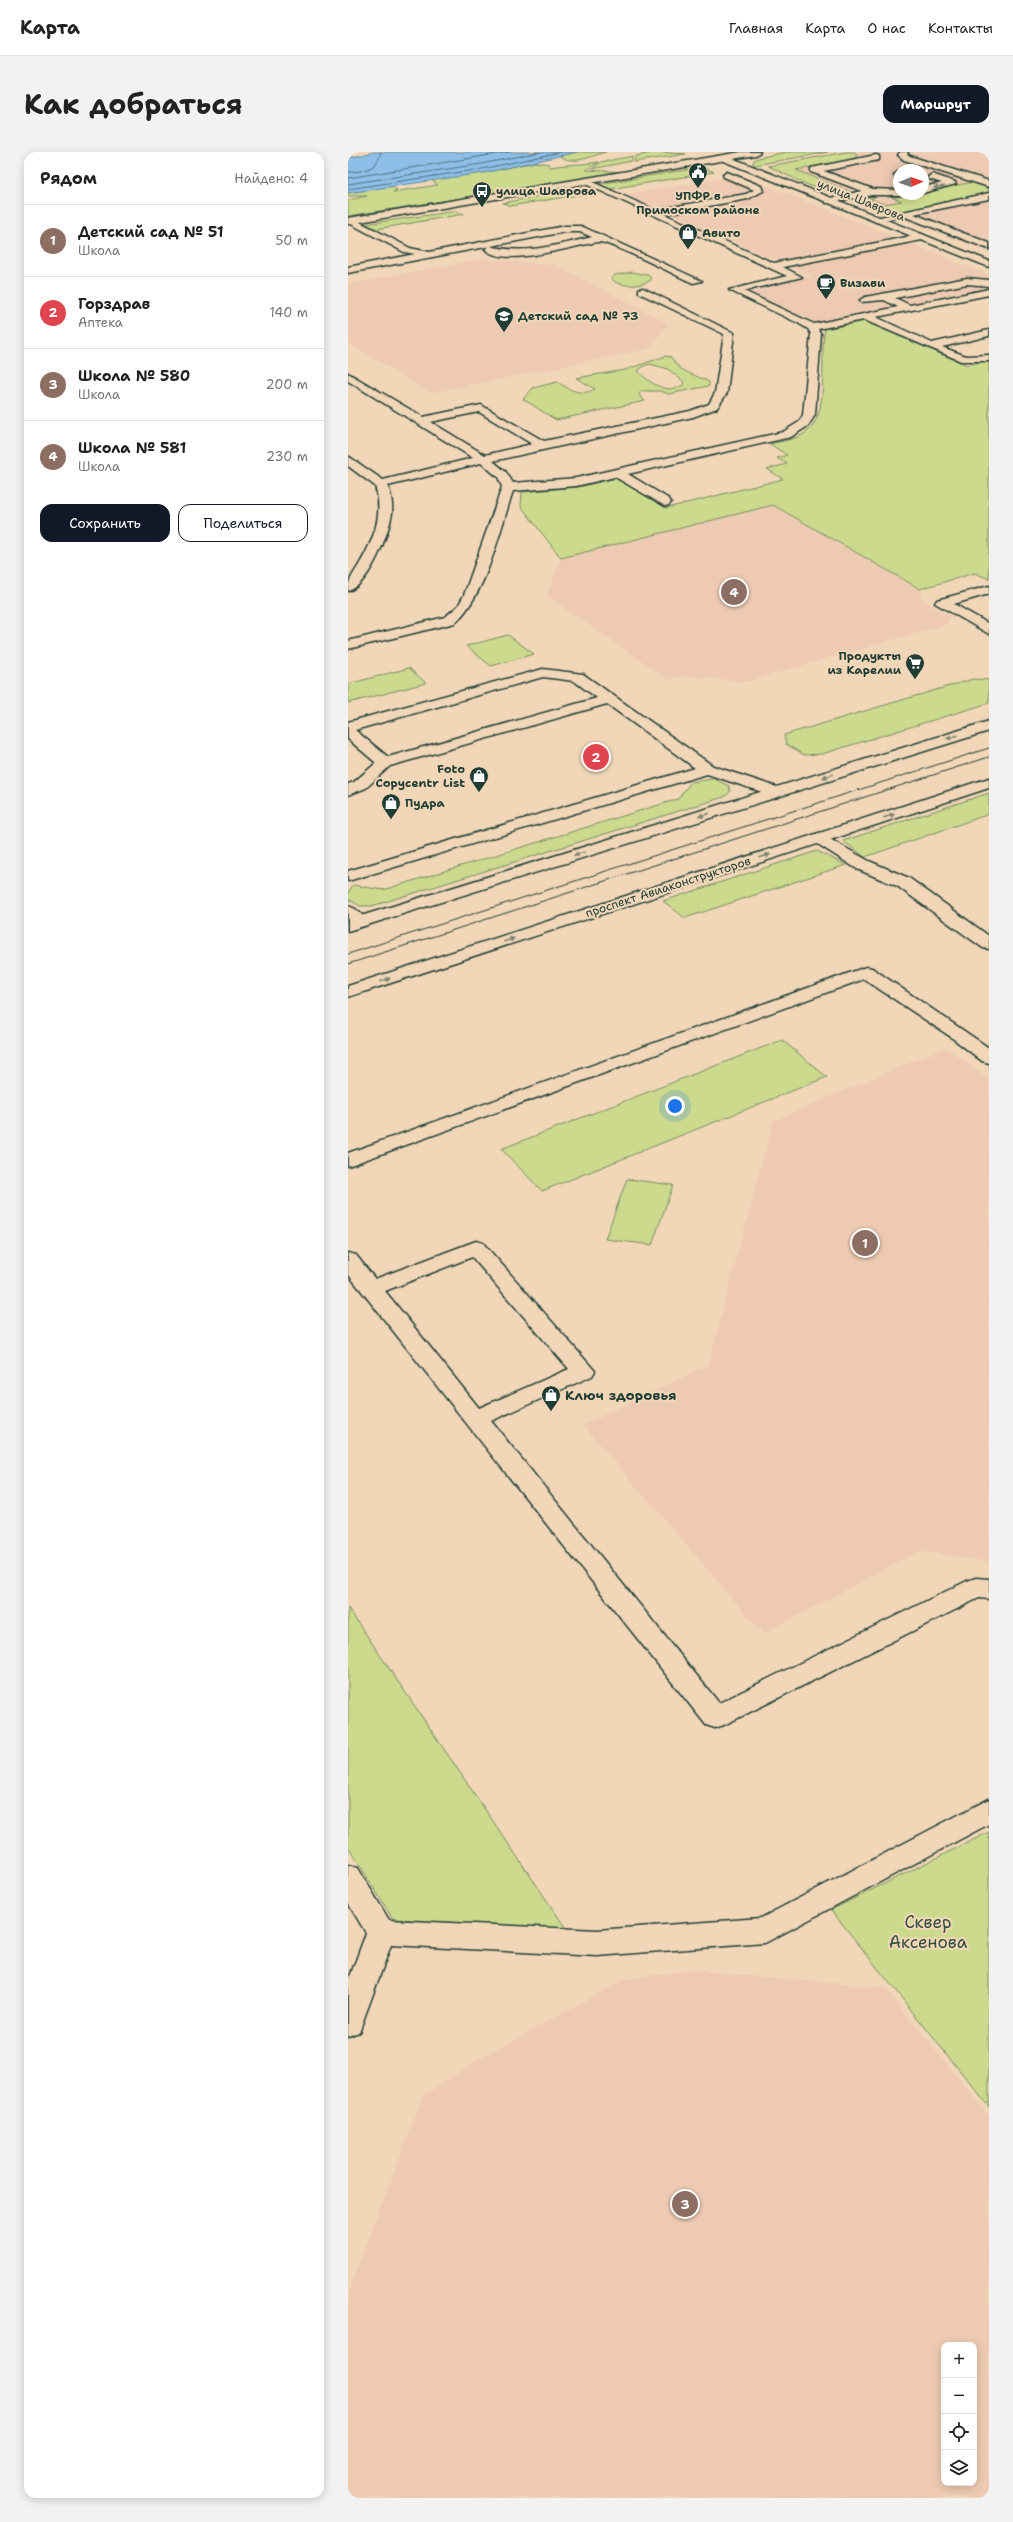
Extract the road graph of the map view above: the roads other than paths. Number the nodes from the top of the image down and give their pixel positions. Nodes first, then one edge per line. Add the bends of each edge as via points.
1 (756, 152) edge
2 (863, 152) edge
3 (904, 152) edge
4 (724, 158) junction
5 (727, 175) dead end
6 (929, 176) edge
7 (869, 180) dead end
8 (585, 182) junction
9 (849, 183) junction
10 (989, 184) edge
11 (929, 189) edge
12 (872, 192) junction
13 (893, 193) edge
14 (989, 196) edge
15 (829, 201) junction
16 (653, 213) junction
17 (905, 214) junction
18 (943, 215) dead end
19 (876, 219) junction
20 (919, 220) junction
21 (350, 221) edge
22 (922, 237) junction
23 (604, 238) junction
24 (871, 238) dead end
25 (480, 244) junction
26 (887, 244) junction
27 (989, 246) edge
28 (428, 254) junction
29 (989, 264) edge
30 (773, 266) junction
31 (348, 270) edge
32 (989, 283) edge
33 (681, 284) dead end
34 (658, 288) dead end
35 (989, 292) edge
36 (885, 297) junction
37 (865, 300) dead end
38 (909, 308) junction
39 (866, 317) junction
40 (812, 327) junction
41 (989, 333) edge
42 (931, 346) junction
43 (989, 358) edge
44 (348, 376) edge
45 (421, 421) junction
46 (542, 445) junction
47 (483, 459) junction
48 (348, 460) edge
49 (617, 473) junction
50 (381, 484) junction
51 (508, 487) junction
52 (665, 502) dead end
53 (348, 587) edge
54 (989, 590) edge
55 (989, 630) edge
56 (348, 645) edge
57 (609, 699) junction
58 (989, 726) edge
59 (348, 727) edge
60 (348, 731) edge
61 (385, 763) junction
62 (707, 768) junction
63 (989, 783) edge
64 (348, 790) edge
65 (777, 792) junction
66 (819, 838) junction
67 (348, 876) edge
68 (352, 920) edge
69 (989, 944) edge
70 (348, 992) edge
71 (989, 1057) edge
72 (348, 1160) edge
73 (348, 1260) edge
74 (371, 1289) junction
75 (475, 1419) junction
76 (989, 1589) edge
77 (989, 1811) edge
78 (348, 1877) edge
79 (381, 1932) junction
80 (348, 2022) edge

1 - 4 street
2 - 9 street via 880,159 814,170
3 - 10 street via 902,155 907,158
4 - 8 street
4 - 15 street, улица Шаврова
5 - 16 street via 758,188 759,191 748,196
6 -> 11 street via 952,184
7 - 9 street
8 - 16 street
8 - 21 street
9 - 12 street
12 - 13 street
12 - 15 street
14 - 17 street
15 - 19 street, улица Шаврова
16 - 30 street
17 - 19 street
17 - 20 street
18 - 20 street
19 - 22 street, улица Шаврова
20 - 27 street
21 - 28 street via 407,250
22 - 26 street
22 - 29 street, улица Шаврова
23 - 25 street via 587,230 573,229
23 - 25 street via 515,254 495,251
23 - 33 street via 696,281
24 - 26 street
25 - 28 street
26 - 30 street
28 - 31 street
30 - 40 street via 797,276 734,290
32 - 36 street via 967,281
34 - 46 street via 643,291 728,333 721,393 713,406 693,414
35 - 38 street
36 - 37 street
36 - 38 street
38 - 39 street
39 - 40 street
39 - 42 street
40 - 49 street via 816,334 809,415 804,424 787,436
41 - 42 street
42 - 43 street via 965,359
44 - 45 street
45 - 46 street via 481,408
45 - 47 street
46 - 47 street
47 - 50 street
47 - 51 street via 502,473
48 - 50 street
49 - 51 street via 576,482
49 - 52 street
50 - 53 street via 387,506 381,532 356,580
51 - 56 street via 471,596 463,608 450,620
54 - 55 street via 942,603
57 - 59 street via 578,677 543,673
57 - 61 street
57 - 62 street
58 -> 65 street
60 - 61 street
61 - 64 street via 360,785
62 - 65 street
62 - 67 street
66 -> 63 street, проспект Авиаконструкторов
65 -> 68 street
66 - 69 street via 863,865 903,882
70 -> 66 street, проспект Авиаконструкторов
71 - 72 street via 958,1033 866,972
73 - 74 street
74 - 75 street
74 - 75 street via 476,1248 584,1371
75 - 76 street via 715,1717 976,1588
77 - 79 street via 765,1930 597,1943
78 - 79 street
79 - 80 street

